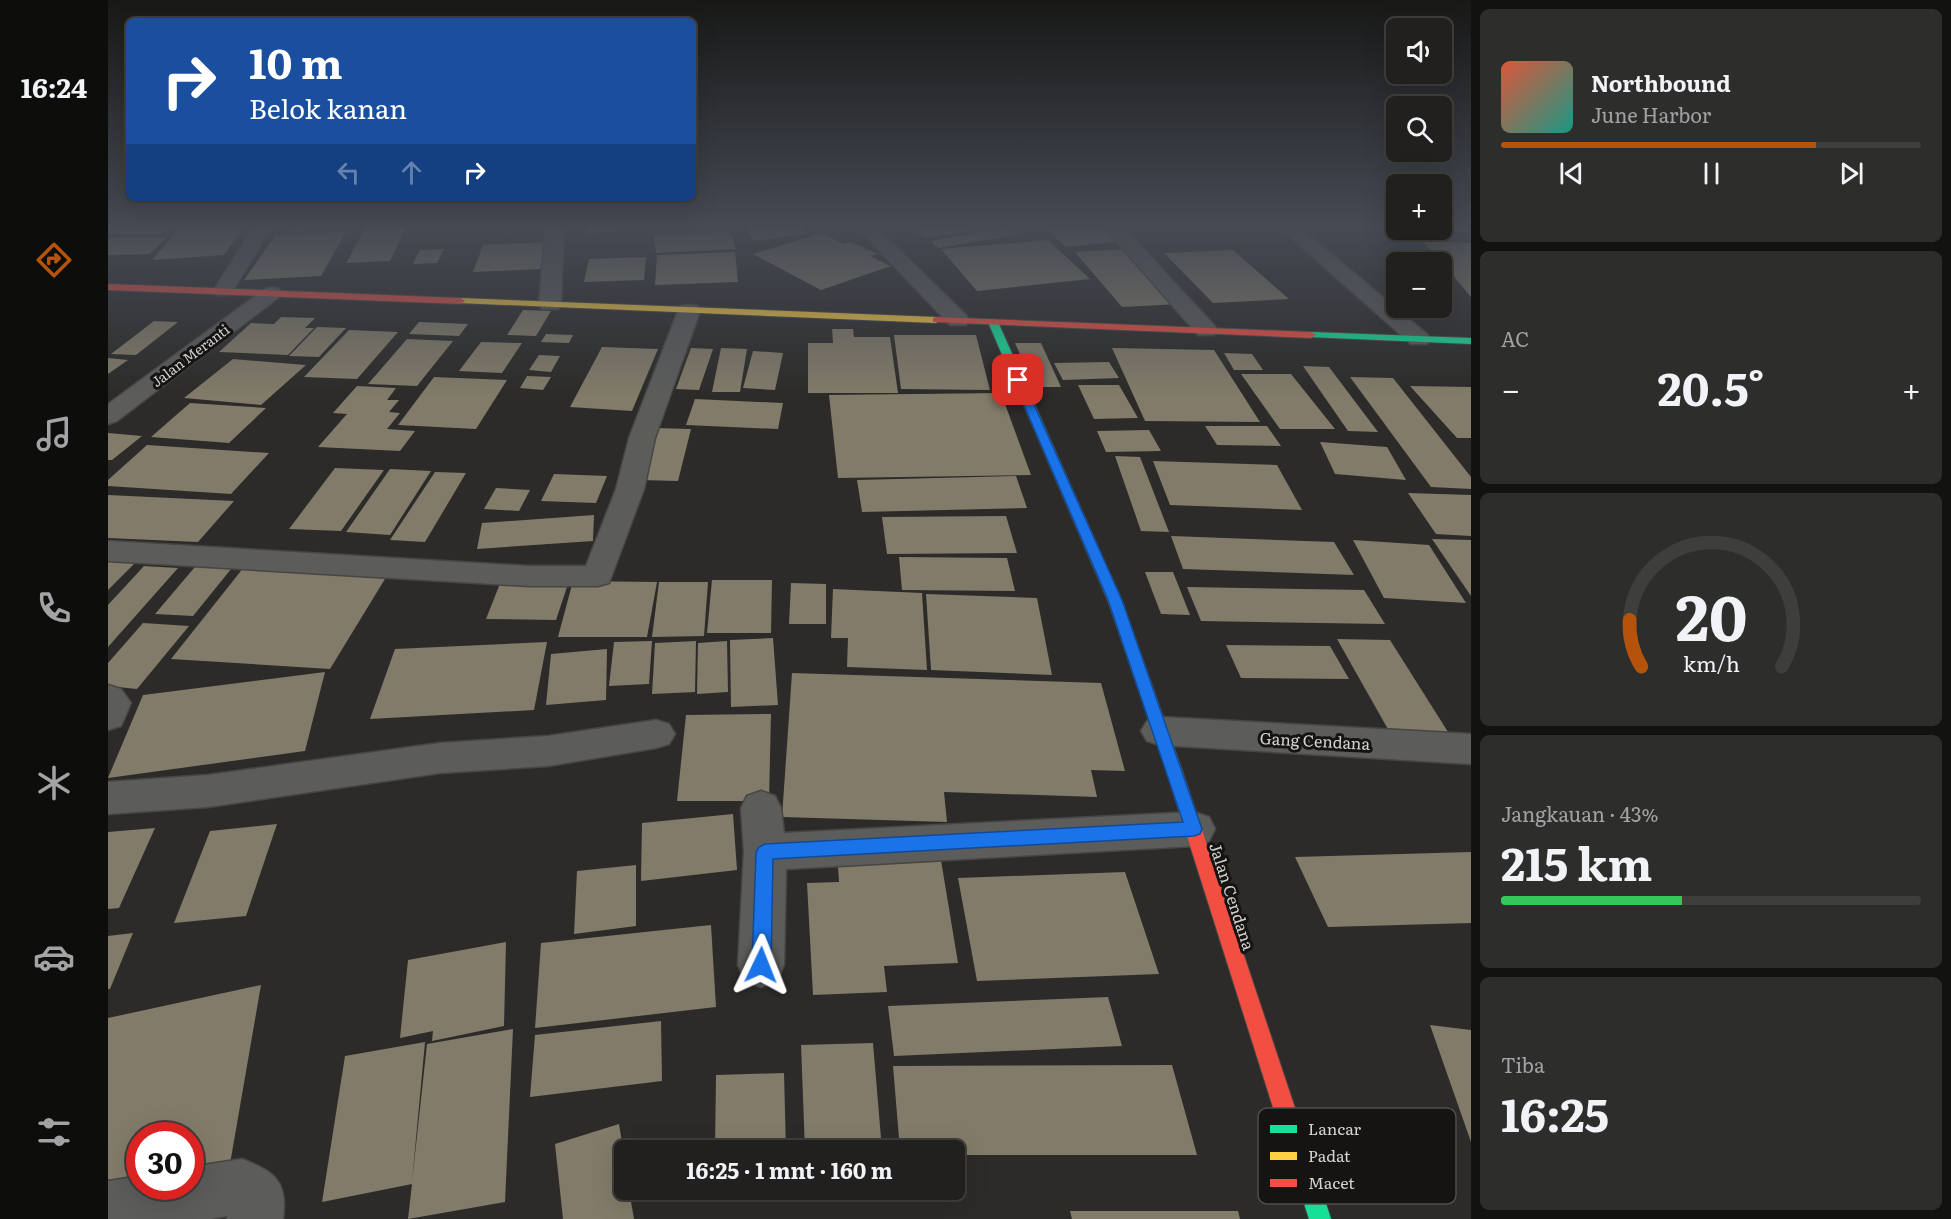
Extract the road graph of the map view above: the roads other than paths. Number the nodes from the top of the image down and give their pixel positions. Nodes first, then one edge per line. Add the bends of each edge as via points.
1 (227, 284) edge
2 (551, 284) edge
3 (922, 284) edge
4 (1164, 284) edge
5 (1355, 284) edge
6 (108, 287) edge
7 (223, 291) junction
8 (272, 293) junction
9 (550, 304) junction
10 (689, 310) junction
11 (958, 320) junction
12 (993, 322) junction
13 (1206, 330) junction
14 (1419, 339) junction
15 (1471, 341) edge
16 (108, 416) edge
17 (108, 551) edge
18 (108, 698) edge
19 (108, 717) edge
20 (1160, 731) junction
21 (657, 734) dead end
22 (1471, 748) edge
23 (108, 798) edge
24 (761, 808) dead end
25 (1194, 829) junction
26 (765, 852) junction
27 (761, 965) dead end
28 (1284, 1108) edge
29 (1315, 1204) edge
30 (108, 1209) edge
31 (255, 1219) edge
32 (1320, 1219) edge

1 - 7 street
2 - 9 street
3 - 11 street
4 - 13 street
5 - 14 street
6 - 7 main road
7 - 8 main road
8 - 9 main road
8 - 16 street, Jalan Meranti
9 - 10 main road
10 - 11 main road
10 - 17 street via 642,438 630,489 598,576 528,576
11 - 12 main road
12 - 13 main road
12 - 20 main road, Jalan Cendana via 1115,600
13 - 14 main road
14 - 15 main road
18 - 19 street via 113,703
20 - 22 street, Gang Cendana
20 - 25 main road, Jalan Cendana
21 - 23 street via 548,751 440,758 208,790
24 - 26 street
25 - 26 street
25 - 28 main road, Jalan Cendana
26 - 27 street
29 - 32 main road, Jalan Cendana
30 - 31 street via 242,1186 258,1198

